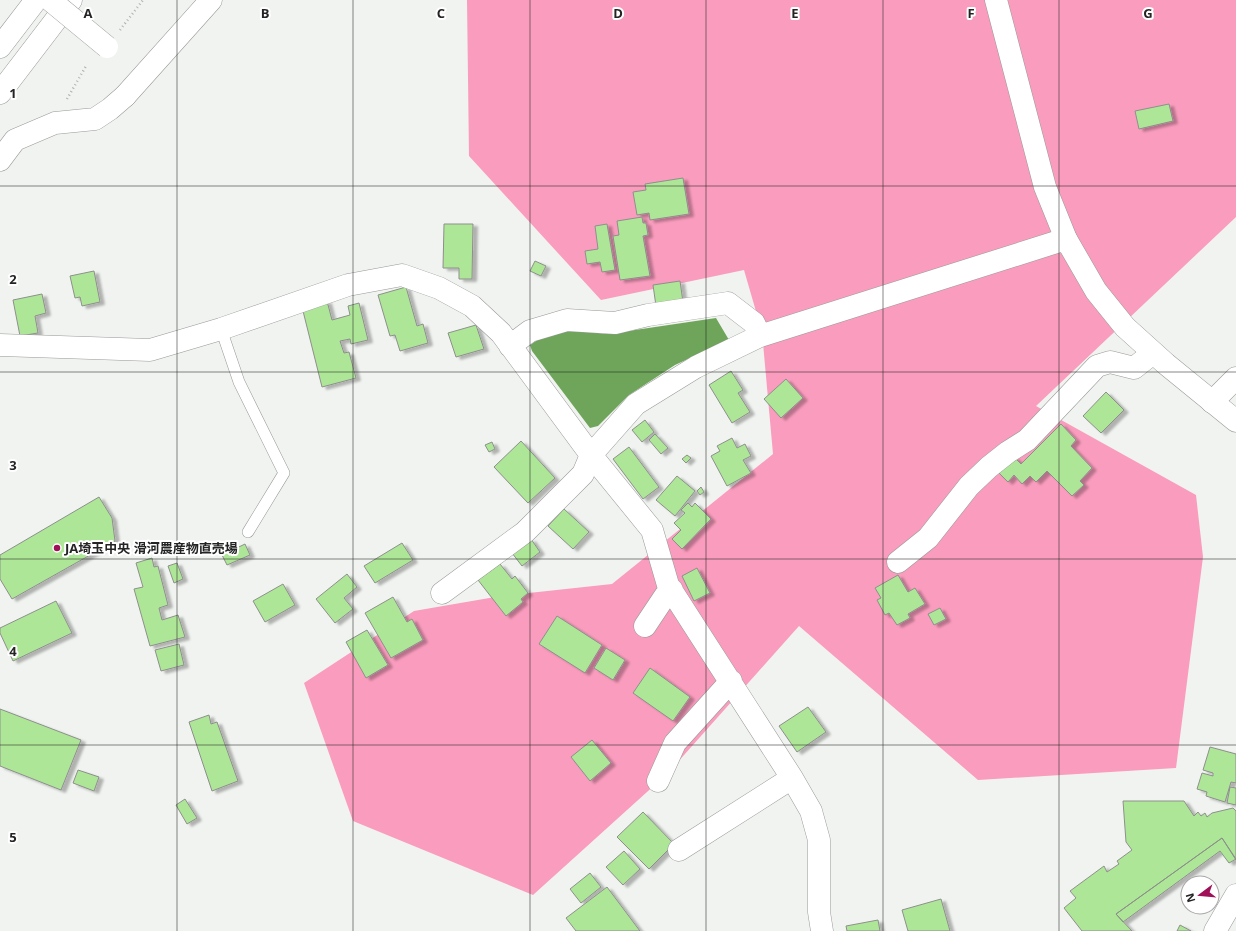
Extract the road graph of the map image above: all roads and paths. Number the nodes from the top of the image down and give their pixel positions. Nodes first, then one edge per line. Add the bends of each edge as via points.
1 (36, 0) edge
2 (50, 0) edge
3 (71, 0) edge
4 (143, 0) edge
5 (211, 0) edge
6 (996, 0) edge
7 (0, 47) edge
8 (107, 47) joint
9 (0, 93) edge
10 (0, 160) edge
11 (1066, 239) junction
12 (221, 329) junction
13 (760, 336) junction
14 (0, 345) edge
15 (510, 346) junction
16 (1153, 353) junction
17 (1236, 378) edge
18 (1212, 402) junction
19 (1236, 421) edge
20 (591, 455) junction
21 (248, 532) dead end
22 (898, 562) dead end
23 (672, 590) junction
24 (442, 593) dead end
25 (645, 626) dead end
26 (731, 682) junction
27 (792, 778) junction
28 (658, 781) dead end
29 (679, 850) dead end
30 (1236, 895) edge
31 (822, 931) edge
32 (1215, 931) edge

1 - 7 street
2 - 8 street, bridge
3 - 9 street
4 - 8 path
5 - 10 street via 125,96 110,109 95,119 55,123 15,140
6 - 11 street via 1045,187
11 - 13 street
11 - 16 street via 1096,291 1125,327
12 - 14 street via 150,350
12 - 15 street via 348,285 402,276 439,288 472,306 501,333
12 - 21 lane via 240,382 284,473
13 - 15 street via 754,323 728,303 648,315 615,323 567,320 530,331
13 - 20 street via 696,367 636,404
15 - 20 street
16 - 18 street
16 - 22 street via 1134,368 1110,362 1097,366 1027,440 989,467 969,486 928,538
17 - 18 street
18 - 19 street
20 - 23 street via 652,530 668,585
20 - 24 street via 583,474 525,532
23 - 25 street
23 - 26 street
26 - 27 street
26 - 28 street via 675,743
27 - 29 street
27 - 31 street via 811,811 819,840 819,912
30 - 32 street

